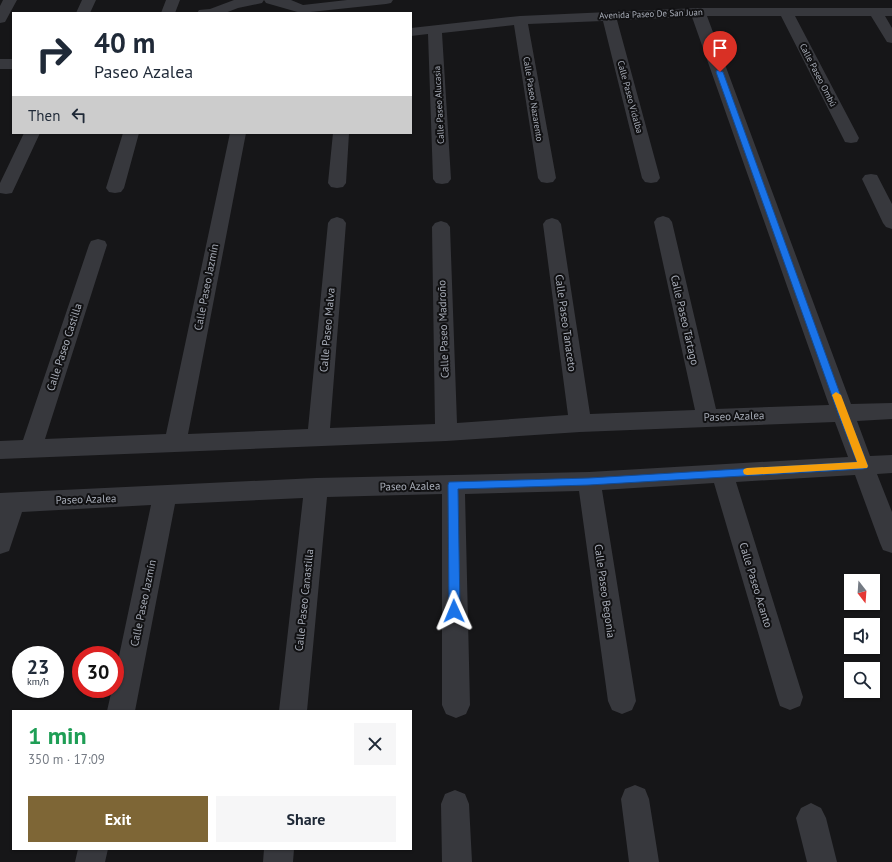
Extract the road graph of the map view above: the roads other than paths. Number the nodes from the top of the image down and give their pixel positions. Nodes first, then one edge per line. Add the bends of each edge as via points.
1 (10, 0) edge
2 (88, 0) edge
3 (173, 0) edge
4 (257, 0) edge
5 (271, 0) edge
6 (386, 0) edge
7 (83, 12) edge
8 (168, 12) edge
9 (215, 12) edge
10 (698, 12) junction
11 (786, 12) junction
12 (875, 12) junction
13 (892, 12) edge
14 (609, 16) junction
15 (0, 19) edge
16 (12, 19) edge
17 (520, 20) junction
18 (435, 30) junction
19 (412, 32) edge
20 (892, 39) edge
21 (0, 64) edge
22 (12, 64) edge
23 (32, 134) edge
24 (131, 134) edge
25 (238, 134) edge
26 (341, 134) edge
27 (851, 138) dead end
28 (546, 178) dead end
29 (651, 178) dead end
30 (442, 179) dead end
31 (871, 180) dead end
32 (337, 183) dead end
33 (115, 188) dead end
34 (6, 189) dead end
35 (663, 222) dead end
36 (336, 223) dead end
37 (892, 223) edge
38 (552, 224) dead end
39 (440, 227) dead end
40 (98, 245) dead end
41 (892, 411) edge
42 (843, 413) junction
43 (707, 417) junction
44 (580, 422) junction
45 (446, 432) junction
46 (318, 438) junction
47 (175, 442) junction
48 (31, 449) junction
49 (0, 450) edge
50 (892, 464) edge
51 (863, 466) junction
52 (722, 473) junction
53 (589, 481) junction
54 (453, 485) junction
55 (316, 488) junction
56 (165, 496) junction
57 (7, 502) edge
58 (892, 543) edge
59 (0, 544) edge
60 (790, 697) dead end
61 (622, 701) dead end
62 (456, 705) dead end
63 (121, 710) edge
64 (293, 710) edge
65 (635, 799) dead end
66 (455, 804) dead end
67 (811, 818) dead end
68 (93, 850) edge
69 (279, 850) edge
70 (90, 862) edge
71 (278, 862) edge
72 (457, 862) edge
73 (644, 862) edge
74 (822, 862) edge

1 - 15 street
2 - 7 street
3 - 8 street
4 - 9 street via 235,4
5 - 6 street via 302,9
10 - 11 street, Avenida Paseo De San Juan
10 - 14 street, Avenida Paseo De San Juan
10 - 42 street
11 - 12 street, Avenida Paseo De San Juan
11 - 27 street, Calle Paseo Ombú
12 - 13 street, Avenida Paseo De San Juan
12 - 20 street
14 - 17 street, Avenida Paseo De San Juan
14 - 29 street, Calle Paseo Vidalba
15 - 16 street
17 - 18 street, Avenida Paseo De San Juan
17 - 28 street, Calle Paseo Nazarento
18 - 19 street, Avenida Paseo De San Juan
18 - 30 street, Calle Paseo Alucasia
21 - 22 street
23 - 34 street
24 - 33 street
25 - 47 street, Calle Paseo Jazmín
26 - 32 street
31 - 37 street
35 - 43 street, Calle Paseo Tártago
36 - 46 street, Calle Paseo Malva
38 - 44 street, Calle Paseo Tanaceto
39 - 45 street, Calle Paseo Madroño
40 - 48 street, Calle Paseo Castilla
41 - 42 street, Paseo Azalea
42 - 43 street, Paseo Azalea
42 - 51 street
43 - 44 street, Paseo Azalea
44 - 45 street, Paseo Azalea
45 - 46 street, Paseo Azalea
46 - 47 street, Paseo Azalea
47 - 48 street, Paseo Azalea
48 - 49 street, Paseo Azalea
50 - 51 street, Paseo Azalea
51 - 52 street, Paseo Azalea
51 - 58 street
52 - 53 street, Paseo Azalea
52 - 60 street, Calle Paseo Acanto
53 - 54 street, Paseo Azalea
53 - 61 street, Calle Paseo Begonia
54 - 55 street, Paseo Azalea
54 - 62 street
55 - 56 street, Paseo Azalea
55 - 64 street, Calle Paseo Canastilla
56 - 57 street, Paseo Azalea
56 - 63 street, Calle Paseo Jazmín
57 - 59 street
65 - 73 street
66 - 72 street
67 - 74 street
68 - 70 street
69 - 71 street

